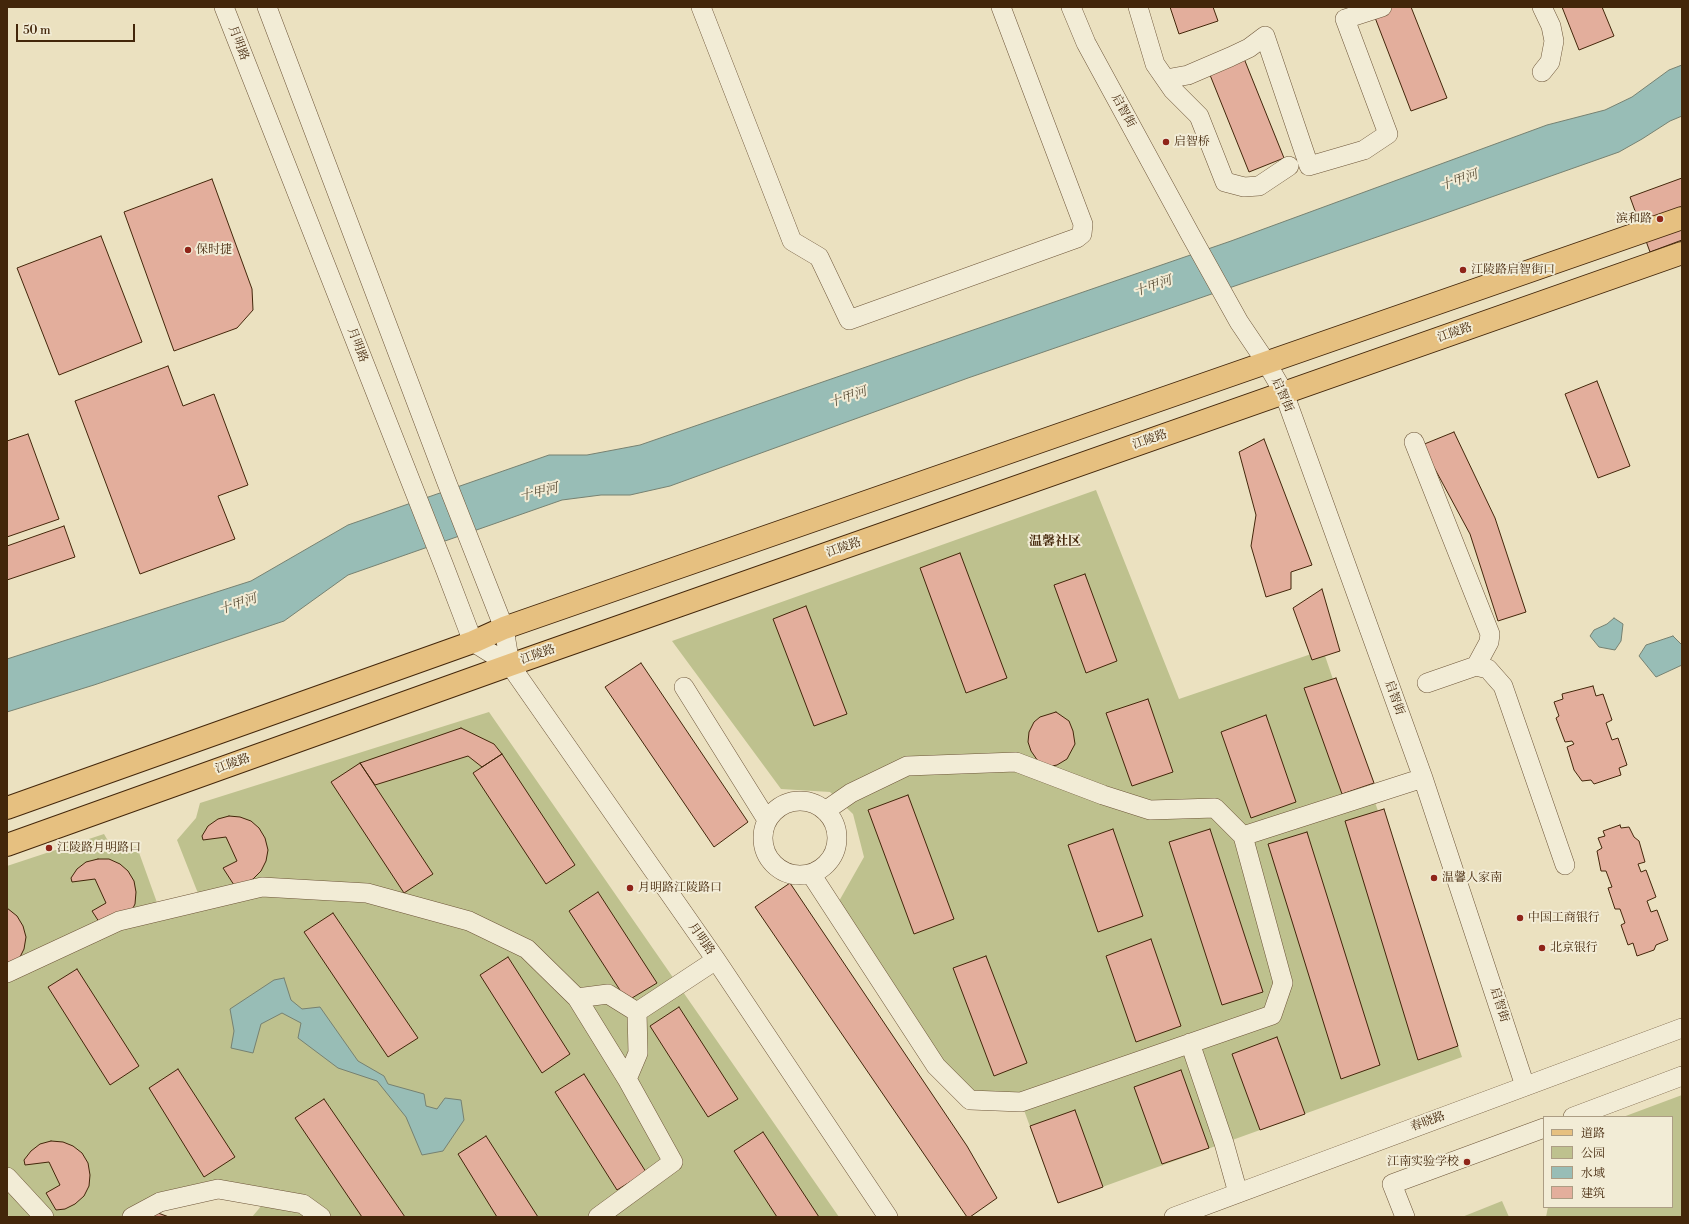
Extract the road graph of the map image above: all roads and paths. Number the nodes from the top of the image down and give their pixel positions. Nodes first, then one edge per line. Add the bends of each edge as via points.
1 (224, 7) edge
2 (267, 7) edge
3 (701, 7) edge
4 (1001, 7) edge
5 (1070, 7) edge
6 (1138, 7) edge
7 (1382, 7) edge
8 (1542, 7) edge
9 (1345, 13) edge
10 (1542, 72) dead end
11 (1166, 80) junction
12 (1289, 166) dead end
13 (1682, 218) edge
14 (1682, 253) edge
15 (1266, 362) junction
16 (1284, 393) junction
17 (1414, 442) dead end
18 (504, 628) junction
19 (473, 642) junction
20 (510, 665) junction
21 (1476, 666) junction
22 (1427, 683) dead end
23 (684, 687) dead end
24 (1423, 778) junction
25 (7, 808) edge
26 (825, 811) junction
27 (767, 820) junction
28 (1243, 836) junction
29 (7, 845) edge
30 (1565, 865) dead end
31 (811, 874) junction
32 (716, 960) junction
33 (7, 973) edge
34 (577, 998) junction
35 (637, 1012) junction
36 (1682, 1028) edge
37 (1190, 1043) junction
38 (1682, 1076) edge
39 (627, 1079) junction
40 (1525, 1086) junction
41 (1576, 1116) edge
42 (1543, 1128) edge
43 (7, 1177) edge
44 (1238, 1193) junction
45 (44, 1217) edge
46 (132, 1217) edge
47 (321, 1217) edge
48 (598, 1217) edge
49 (888, 1217) edge
50 (1174, 1217) edge
51 (1404, 1217) edge

1 - 19 street, 月明路
2 - 18 street, 月明路
3 - 4 street via 792,240 819,257 849,320 1077,238 1082,234 1083,224
5 - 15 street, 启智街 via 1086,43 1190,234 1239,322
6 - 11 street via 1155,64
7 - 9 street
8 - 10 street via 1551,26 1554,41 1550,62
9 - 11 street via 1388,134 1364,150 1309,166 1265,36 1250,48 1230,58 1188,75
11 - 12 street via 1199,116 1226,182 1244,187 1259,186
13 - 15 main road
14 - 16 main road, 江陵路
15 - 16 street, 启智街
15 - 18 main road
16 - 20 main road, 江陵路
16 - 24 street, 启智街
17 - 21 street via 1490,634 1489,642
18 - 19 main road
18 - 20 street, 月明路
19 - 20 street, 月明路
19 - 25 main road
20 - 29 main road, 江陵路
20 - 32 street, 月明路
21 - 22 street
21 - 30 street via 1488,670 1503,686
23 - 27 street
24 - 28 street
24 - 40 street, 启智街
26 - 27 street via 816,804 794,801 778,808
26 - 28 street via 851,793 907,766 1016,762 1150,810 1215,808
26 - 31 street via 832,819 837,841 829,861
27 - 31 street via 763,844 767,856 775,866 786,873 798,876
28 - 37 street via 1283,983 1272,1015
31 - 37 street via 936,1066 970,1100 1021,1102
32 - 35 street
32 - 49 street, 月明路
33 - 34 street via 120,921 262,886 367,893 469,921 527,950
34 - 35 street via 608,994
34 - 39 street
35 - 39 street via 638,1053
36 - 40 street, 春晓路
37 - 44 street
38 - 41 street
39 - 48 street via 673,1162
40 - 44 street, 春晓路
42 - 51 street via 1392,1184
43 - 45 street
44 - 50 street, 春晓路
46 - 47 street via 160,1202 218,1188 303,1204

